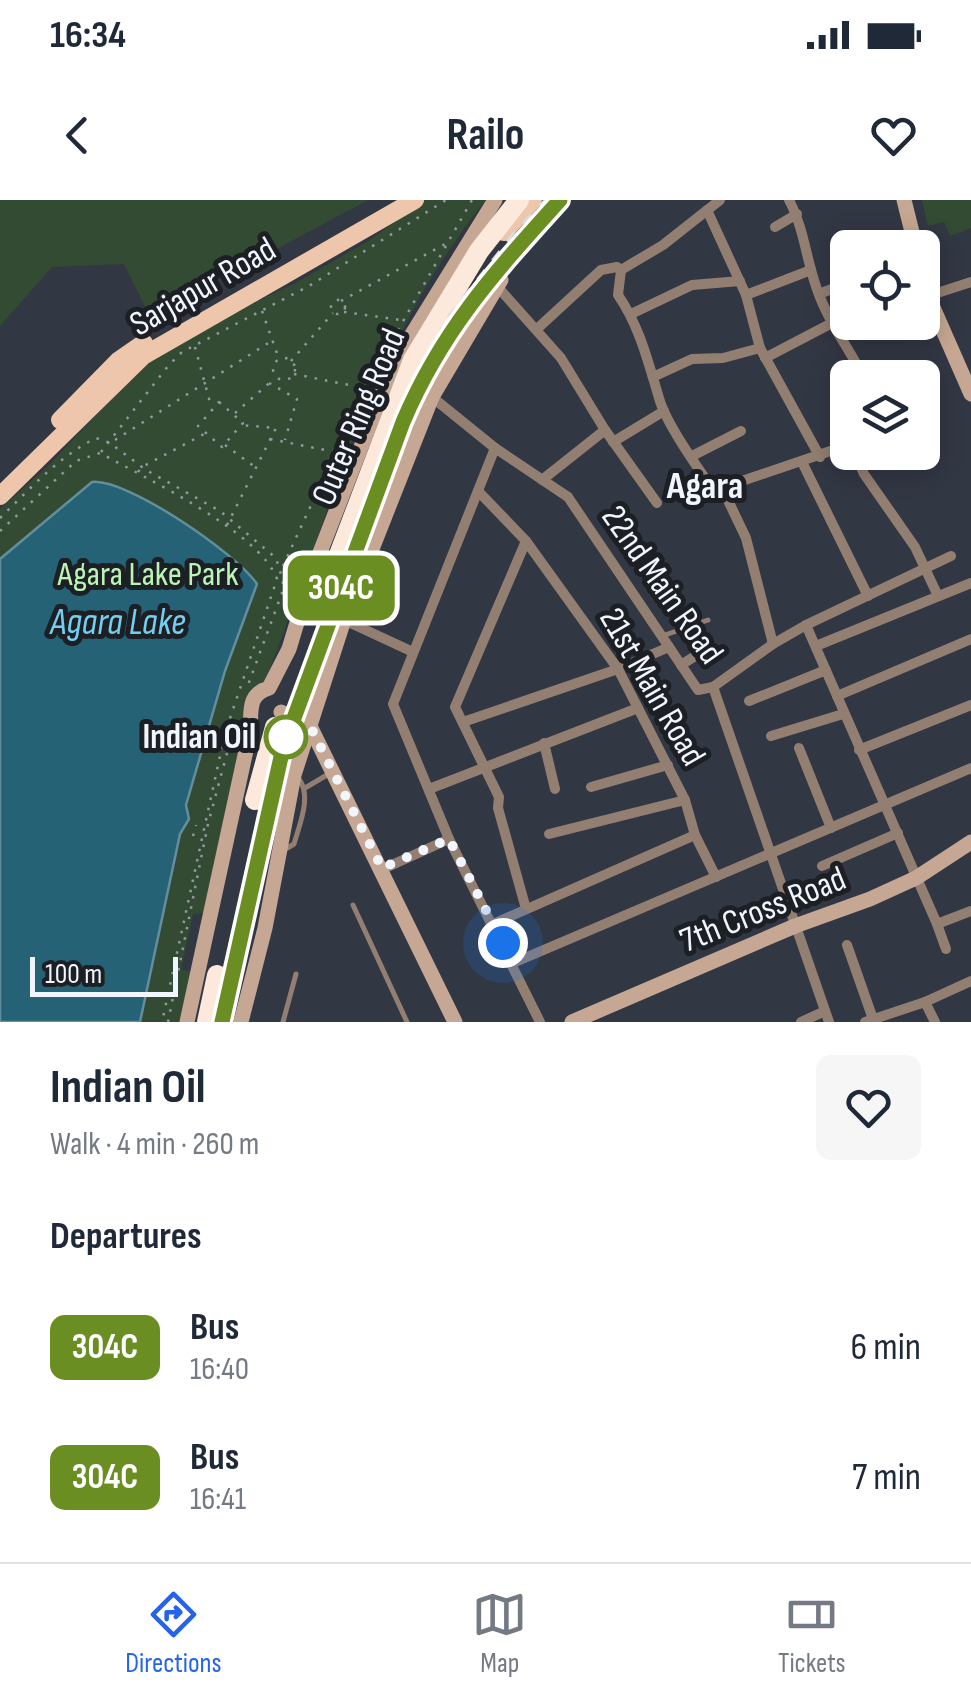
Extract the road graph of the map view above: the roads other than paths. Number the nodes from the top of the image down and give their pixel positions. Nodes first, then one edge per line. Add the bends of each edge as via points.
1 (394, 200) edge
2 (415, 200) edge
3 (495, 200) edge
4 (519, 200) edge
5 (534, 200) edge
6 (560, 200) edge
7 (572, 200) edge
8 (720, 200) edge
9 (789, 200) edge
10 (904, 200) edge
11 (707, 210) junction
12 (797, 214) junction
13 (775, 227) dead end
14 (912, 230) edge
15 (477, 241) junction
16 (621, 270) junction
17 (811, 270) junction
18 (740, 281) junction
19 (971, 282) edge
20 (492, 283) junction
21 (940, 285) edge
22 (830, 289) edge
23 (746, 294) junction
24 (818, 294) junction
25 (631, 314) junction
26 (830, 320) edge
27 (940, 321) edge
28 (830, 327) edge
29 (538, 328) junction
30 (763, 353) junction
31 (655, 376) junction
32 (971, 392) edge
33 (432, 397) junction
34 (664, 412) junction
35 (605, 430) junction
36 (741, 431) dead end
37 (613, 442) junction
38 (496, 448) junction
39 (830, 453) edge
40 (692, 456) junction
41 (820, 457) junction
42 (802, 462) junction
43 (862, 470) edge
44 (542, 480) junction
45 (0, 481) edge
46 (478, 491) junction
47 (724, 492) junction
48 (0, 496) edge
49 (657, 503) dead end
50 (526, 541) junction
51 (951, 556) dead end
52 (925, 568) junction
53 (971, 583) edge
54 (868, 596) junction
55 (938, 596) junction
56 (344, 620) junction
57 (708, 620) dead end
58 (806, 625) junction
59 (662, 636) junction
60 (971, 639) edge
61 (773, 644) junction
62 (816, 646) junction
63 (669, 647) junction
64 (703, 651) dead end
65 (414, 652) junction
66 (681, 665) junction
67 (618, 669) junction
68 (826, 670) junction
69 (713, 688) junction
70 (837, 696) junction
71 (750, 702) dead end
72 (971, 705) edge
73 (638, 708) junction
74 (844, 714) junction
75 (295, 718) junction
76 (463, 722) junction
77 (771, 736) dead end
78 (544, 743) junction
79 (799, 748) dead end
80 (859, 750) junction
81 (668, 765) junction
82 (484, 766) junction
83 (971, 768) edge
84 (334, 770) junction
85 (300, 781) junction
86 (590, 787) dead end
87 (429, 789) junction
88 (555, 789) dead end
89 (685, 800) junction
90 (885, 804) junction
91 (831, 828) junction
92 (898, 833) junction
93 (549, 834) dead end
94 (695, 834) junction
95 (449, 839) junction
96 (971, 842) edge
97 (772, 853) junction
98 (822, 866) dead end
99 (382, 868) junction
100 (716, 878) junction
101 (916, 878) junction
102 (353, 905) dead end
103 (526, 909) junction
104 (971, 911) edge
105 (493, 924) junction
106 (937, 924) junction
107 (795, 926) junction
108 (847, 944) dead end
109 (946, 949) dead end
110 (512, 963) junction
111 (296, 974) dead end
112 (971, 981) edge
113 (925, 1002) junction
114 (826, 1016) edge
115 (869, 1021) edge
116 (187, 1022) edge
117 (208, 1022) edge
118 (222, 1022) edge
119 (240, 1022) edge
120 (283, 1022) edge
121 (408, 1022) edge
122 (455, 1022) edge
123 (540, 1022) edge
124 (572, 1022) edge
125 (801, 1022) edge
126 (935, 1022) edge

1 - 45 main road, Sarjapur Road via 138,346
2 - 48 main road, Sarjapur Road via 143,356
3 - 15 street
4 - 15 highway, Outer Ring Road
5 - 15 main road, Outer Ring Road via 506,231
6 - 20 highway, Outer Ring Road
7 - 20 street
8 - 11 street
9 - 12 street
10 - 14 street
11 - 16 street
11 - 18 street
12 - 13 street
12 - 17 street
15 - 75 highway, Outer Ring Road via 413,360 372,460
15 - 116 street via 393,366 289,648 273,682 250,708
16 - 25 street via 618,295
16 - 29 street via 601,270
17 - 23 street
17 - 24 street
18 - 23 street
18 - 25 street via 692,285
19 - 21 street
20 - 29 street
20 - 33 street
20 - 75 highway, Outer Ring Road via 462,313 418,386
22 - 24 street
23 - 30 street
24 - 26 street
25 - 31 street
27 - 32 street
28 - 30 street
29 - 35 street
30 - 31 street via 692,359
30 - 41 street
31 - 34 street
33 - 38 street, 22nd Main Road
33 - 56 street
34 - 37 street
34 - 40 street
35 - 37 street
35 - 44 street
36 - 40 street
37 - 49 street
38 - 44 street, 22nd Main Road
38 - 46 street
39 - 41 street
40 - 47 street via 716,494
41 - 42 street
42 - 47 street
42 - 54 street
43 - 52 street
44 - 59 street, 22nd Main Road via 568,497
46 - 50 street, 21st Main Road
46 - 65 street
47 - 61 street via 746,538
50 - 67 street, 21st Main Road
50 - 76 street via 455,706
51 - 52 street
52 - 54 street
52 - 55 street
53 - 55 street
54 - 58 street
55 - 62 street
56 - 65 street
56 - 75 street
57 - 59 lane
58 - 61 street
58 - 62 street
59 - 63 street, 22nd Main Road
60 - 70 street
61 - 69 street
62 - 68 street
63 - 66 street, 22nd Main Road
63 - 67 street
64 - 66 street
65 - 87 street via 393,704
66 - 69 street, 22nd Main Road via 698,690
67 - 73 street, 21st Main Road
67 - 76 street
68 - 70 street
68 - 71 street
69 - 97 street, 22nd Main Road
70 - 74 street
72 - 80 street
73 - 78 street
73 - 81 street, 21st Main Road
74 - 77 street
74 - 80 street
75 - 84 street
75 - 85 street
75 - 117 highway, Outer Ring Road via 262,766
75 - 118 highway, Outer Ring Road via 273,783
76 - 82 street
78 - 82 street
78 - 88 street
79 - 91 street
80 - 90 street
81 - 86 street
81 - 89 street, 21st Main Road
82 - 87 street
82 - 103 street via 499,797
83 - 90 street
84 - 85 lane
84 - 99 street
85 - 119 street via 277,852
87 - 95 street
89 - 93 street
89 - 94 street, 21st Main Road
90 - 91 street
90 - 92 street
91 - 97 street
92 - 98 street
92 - 101 street
94 - 100 street, 21st Main Road
94 - 103 street
95 - 99 street
95 - 105 street
96 - 101 street, 7th Cross Road
97 - 100 street
97 - 107 street, 22nd Main Road
99 - 122 street
100 - 110 street
101 - 106 street
101 - 107 street, 7th Cross Road
102 - 121 lane
103 - 105 street
104 - 106 street
105 - 110 street
106 - 109 street
107 - 114 street, 22nd Main Road
107 - 124 street, 7th Cross Road
108 - 115 street
110 - 123 street
111 - 120 lane
112 - 113 street
113 - 115 street
113 - 126 street
114 - 125 street

